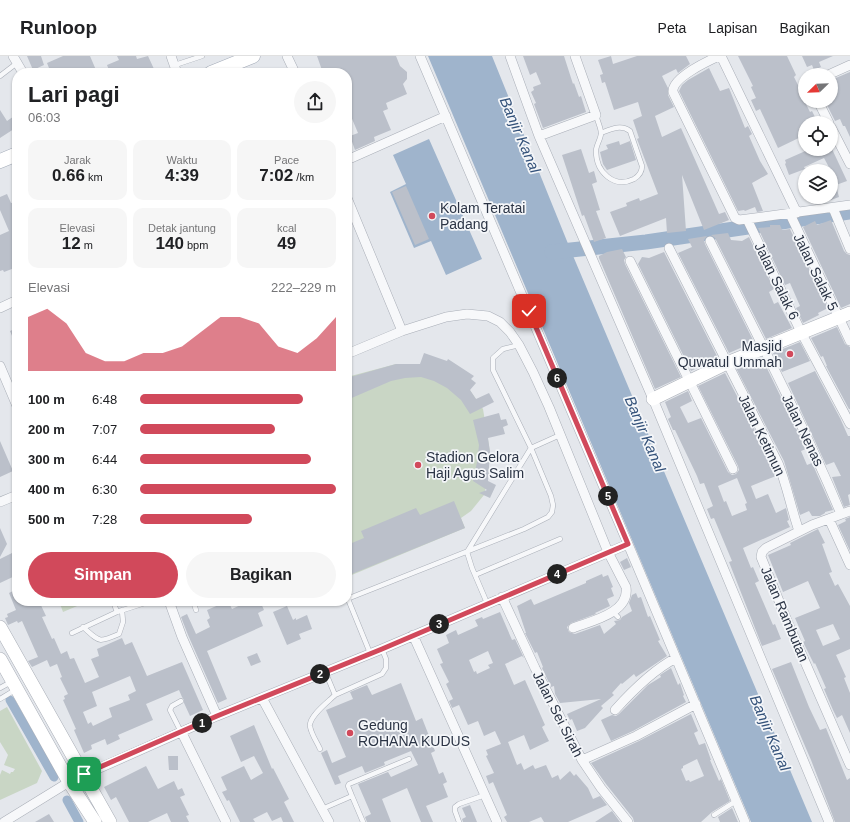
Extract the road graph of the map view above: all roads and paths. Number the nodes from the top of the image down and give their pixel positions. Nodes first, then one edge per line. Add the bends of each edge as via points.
1 (171, 56) edge
2 (202, 56) edge
3 (253, 56) edge
4 (287, 56) edge
5 (420, 56) edge
6 (510, 56) edge
7 (575, 56) edge
8 (720, 56) edge
9 (15, 60) edge
10 (703, 60) edge
11 (850, 65) edge
12 (176, 68) edge
13 (178, 68) edge
14 (223, 68) edge
15 (293, 68) edge
16 (838, 70) edge
17 (0, 76) edge
18 (596, 115) junction
19 (446, 116) junction
20 (601, 133) junction
21 (539, 136) junction
22 (838, 141) edge
23 (12, 156) edge
24 (352, 158) edge
25 (0, 161) edge
26 (850, 164) edge
27 (850, 205) edge
28 (833, 209) junction
29 (352, 210) edge
30 (792, 215) junction
31 (747, 223) junction
32 (710, 241) dead end
33 (669, 248) dead end
34 (850, 249) edge
35 (630, 261) dead end
36 (12, 302) edge
37 (0, 308) edge
38 (844, 315) edge
39 (402, 331) junction
40 (801, 332) junction
41 (850, 341) edge
42 (519, 345) junction
43 (763, 348) junction
44 (352, 352) edge
45 (727, 363) junction
46 (0, 366) edge
47 (690, 381) junction
48 (12, 394) edge
49 (653, 399) junction
50 (850, 424) edge
51 (560, 435) junction
52 (531, 448) junction
53 (733, 469) dead end
54 (12, 497) edge
55 (0, 502) edge
56 (845, 512) edge
57 (829, 519) junction
58 (799, 531) junction
59 (560, 539) dead end
60 (628, 544) junction
61 (467, 552) junction
62 (608, 552) junction
63 (850, 566) edge
64 (475, 575) junction
65 (352, 597) edge
66 (502, 597) junction
67 (487, 604) junction
68 (116, 606) edge
69 (136, 606) edge
70 (171, 606) edge
71 (194, 606) edge
72 (350, 606) edge
73 (196, 610) dead end
74 (120, 611) junction
75 (0, 627) edge
76 (83, 627) junction
77 (573, 628) dead end
78 (72, 632) dead end
79 (413, 635) junction
80 (382, 649) junction
81 (370, 653) junction
82 (676, 658) junction
83 (0, 660) edge
84 (326, 672) junction
85 (14, 685) junction
86 (0, 688) edge
87 (335, 695) junction
88 (262, 698) junction
89 (0, 699) edge
90 (181, 701) dead end
91 (696, 704) junction
92 (616, 710) dead end
93 (217, 716) junction
94 (182, 733) junction
95 (320, 749) dead end
96 (409, 759) dead end
97 (582, 760) junction
98 (850, 765) edge
99 (84, 774) junction
100 (69, 782) junction
101 (485, 795) junction
102 (352, 796) junction
103 (736, 801) junction
104 (322, 809) junction
105 (714, 815) dead end
106 (4, 822) edge
107 (95, 822) edge
108 (110, 822) edge
109 (226, 822) edge
110 (329, 822) edge
111 (363, 822) edge
112 (459, 822) edge
113 (497, 822) edge
114 (628, 822) edge
115 (745, 822) edge
116 (829, 822) edge

1 - 12 street
2 - 13 lane
3 - 14 main road
4 - 15 street
5 - 19 street
6 - 21 street
7 - 18 street
8 - 10 street
8 - 30 street, Jalan Salak 5
9 - 17 lane
10 - 31 street via 674,85 673,92 733,216
11 - 16 street
18 - 20 lane
18 - 21 street
19 - 24 street
19 - 60 street
20 - 20 lane via 596,153 604,174 617,182 625,182 636,177 642,166 630,131 627,128 616,127
21 - 49 street
22 - 26 street
23 - 25 main road
27 - 28 street
28 - 30 street
28 - 34 street
29 - 39 street
30 - 31 street
30 - 38 street, Jalan Salak 5 via 794,226
31 - 40 street, Jalan Salak 6
32 - 43 street, Jalan Nenas
33 - 45 street, Jalan Ketimun
35 - 47 street
36 - 37 street
38 - 40 main road
38 - 41 street, Jalan Salak 5
39 - 42 street via 446,317 467,314 488,316 500,322
39 - 44 street
40 - 43 main road
40 - 50 street, Jalan Salak 6
42 - 51 street
42 - 52 lane via 503,349 493,358 493,370
43 - 45 main road
43 - 56 street, Jalan Nenas
45 - 47 main road
45 - 58 street, Jalan Ketimun via 780,468
46 - 48 street
47 - 49 main road
47 - 53 street
49 - 116 street
51 - 52 lane
51 - 62 street
52 - 61 lane
52 - 61 lane via 552,496 552,512 548,517 524,529
54 - 55 street
56 - 57 street, Jalan Rambutan
57 - 58 street, Jalan Rambutan
57 - 63 street
58 - 98 street, Jalan Rambutan via 766,548 761,557
59 - 64 lane
60 - 62 street
60 - 82 street
61 - 64 lane
61 - 65 lane
62 - 66 street
62 - 77 street via 627,593 615,615
64 - 67 lane
66 - 67 street
66 - 97 street, Jalan Sei Sirah
67 - 79 street
68 - 74 lane
69 - 74 lane
70 - 93 street
71 - 73 lane
72 - 81 lane
74 - 76 lane
74 - 76 lane via 123,622 121,631 103,641
75 - 99 main road
76 - 78 lane
79 - 80 street
79 - 101 street
80 - 81 street
80 - 87 lane via 386,668 382,674
81 - 84 street
82 - 91 street
82 - 92 street via 656,671
83 - 85 main road
84 - 87 lane
84 - 88 street
85 - 86 lane
85 - 89 lane
85 - 100 main road
87 - 95 lane via 310,721 310,727
88 - 93 street
88 - 104 street
90 - 94 lane via 170,710
91 - 97 street via 636,736
91 - 103 street
93 - 94 street
94 - 99 street
94 - 109 street
96 - 102 lane via 349,784
97 - 114 street, Jalan Sei Sirah
99 - 100 street
99 - 108 main road
100 - 106 street
100 - 107 main road
101 - 112 lane via 455,807
101 - 113 street
102 - 104 lane
102 - 111 lane
103 - 105 lane
103 - 115 street
104 - 110 street

